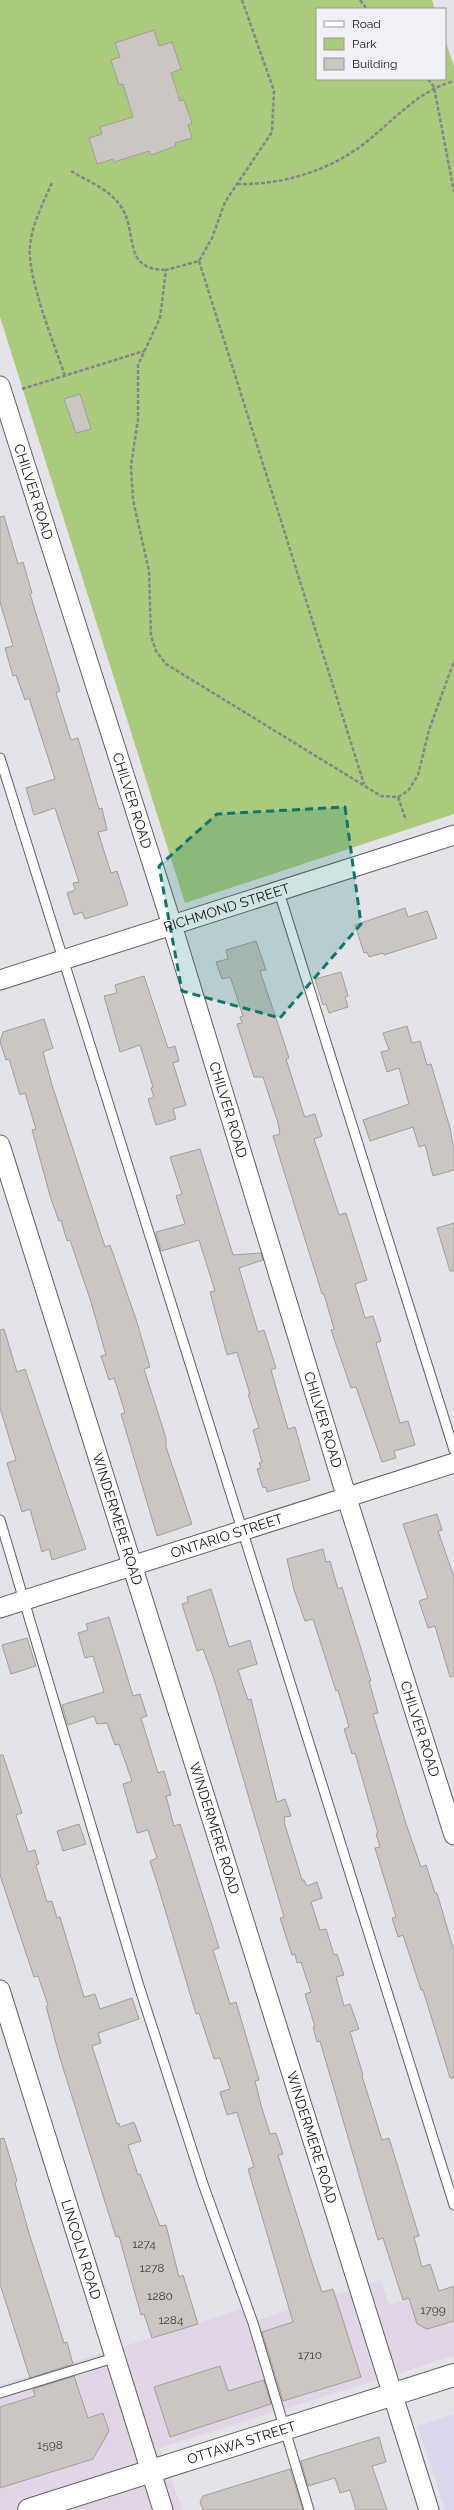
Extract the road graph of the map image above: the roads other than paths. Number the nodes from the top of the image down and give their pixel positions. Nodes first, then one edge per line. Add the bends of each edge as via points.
1 (0, 386) edge
2 (0, 758) edge
3 (454, 835) edge
4 (279, 892) junction
5 (172, 925) junction
6 (64, 960) junction
7 (0, 980) edge
8 (0, 1146) edge
9 (454, 1450) edge
10 (454, 1463) edge
11 (347, 1497) junction
12 (0, 1520) edge
13 (243, 1530) junction
14 (132, 1566) junction
15 (25, 1600) junction
16 (0, 1608) edge
17 (454, 1835) edge
18 (0, 1990) edge
19 (454, 2205) edge
20 (116, 2356) junction
21 (454, 2375) edge
22 (0, 2393) edge
23 (393, 2394) junction
24 (283, 2429) junction
25 (151, 2471) junction
26 (29, 2510) edge
27 (164, 2510) edge
28 (309, 2510) edge
29 (430, 2510) edge

1 - 5 street, CHILVER ROAD
2 - 6 lane
3 - 4 street, RICHMOND STREET
4 - 5 street, RICHMOND STREET
4 - 9 lane
5 - 6 street, RICHMOND STREET
5 - 11 street, CHILVER ROAD
6 - 7 street, RICHMOND STREET
6 - 13 lane
8 - 14 street, WINDERMERE ROAD
10 - 11 street, ONTARIO STREET
11 - 13 street, ONTARIO STREET
11 - 17 street, CHILVER ROAD
12 - 15 lane
13 - 14 street, ONTARIO STREET
13 - 19 lane
14 - 15 street, ONTARIO STREET
14 - 23 street, WINDERMERE ROAD
15 - 16 street, ONTARIO STREET
15 - 24 lane via 138,1983 203,2184 253,2323
18 - 20 street, LINCOLN ROAD
20 - 22 lane
20 - 25 street, LINCOLN ROAD
21 - 23 street, OTTAWA STREET
23 - 24 street, OTTAWA STREET
23 - 29 street, WINDERMERE ROAD
24 - 25 street, OTTAWA STREET
24 - 28 lane
25 - 26 street, OTTAWA STREET
25 - 27 street, LINCOLN ROAD

